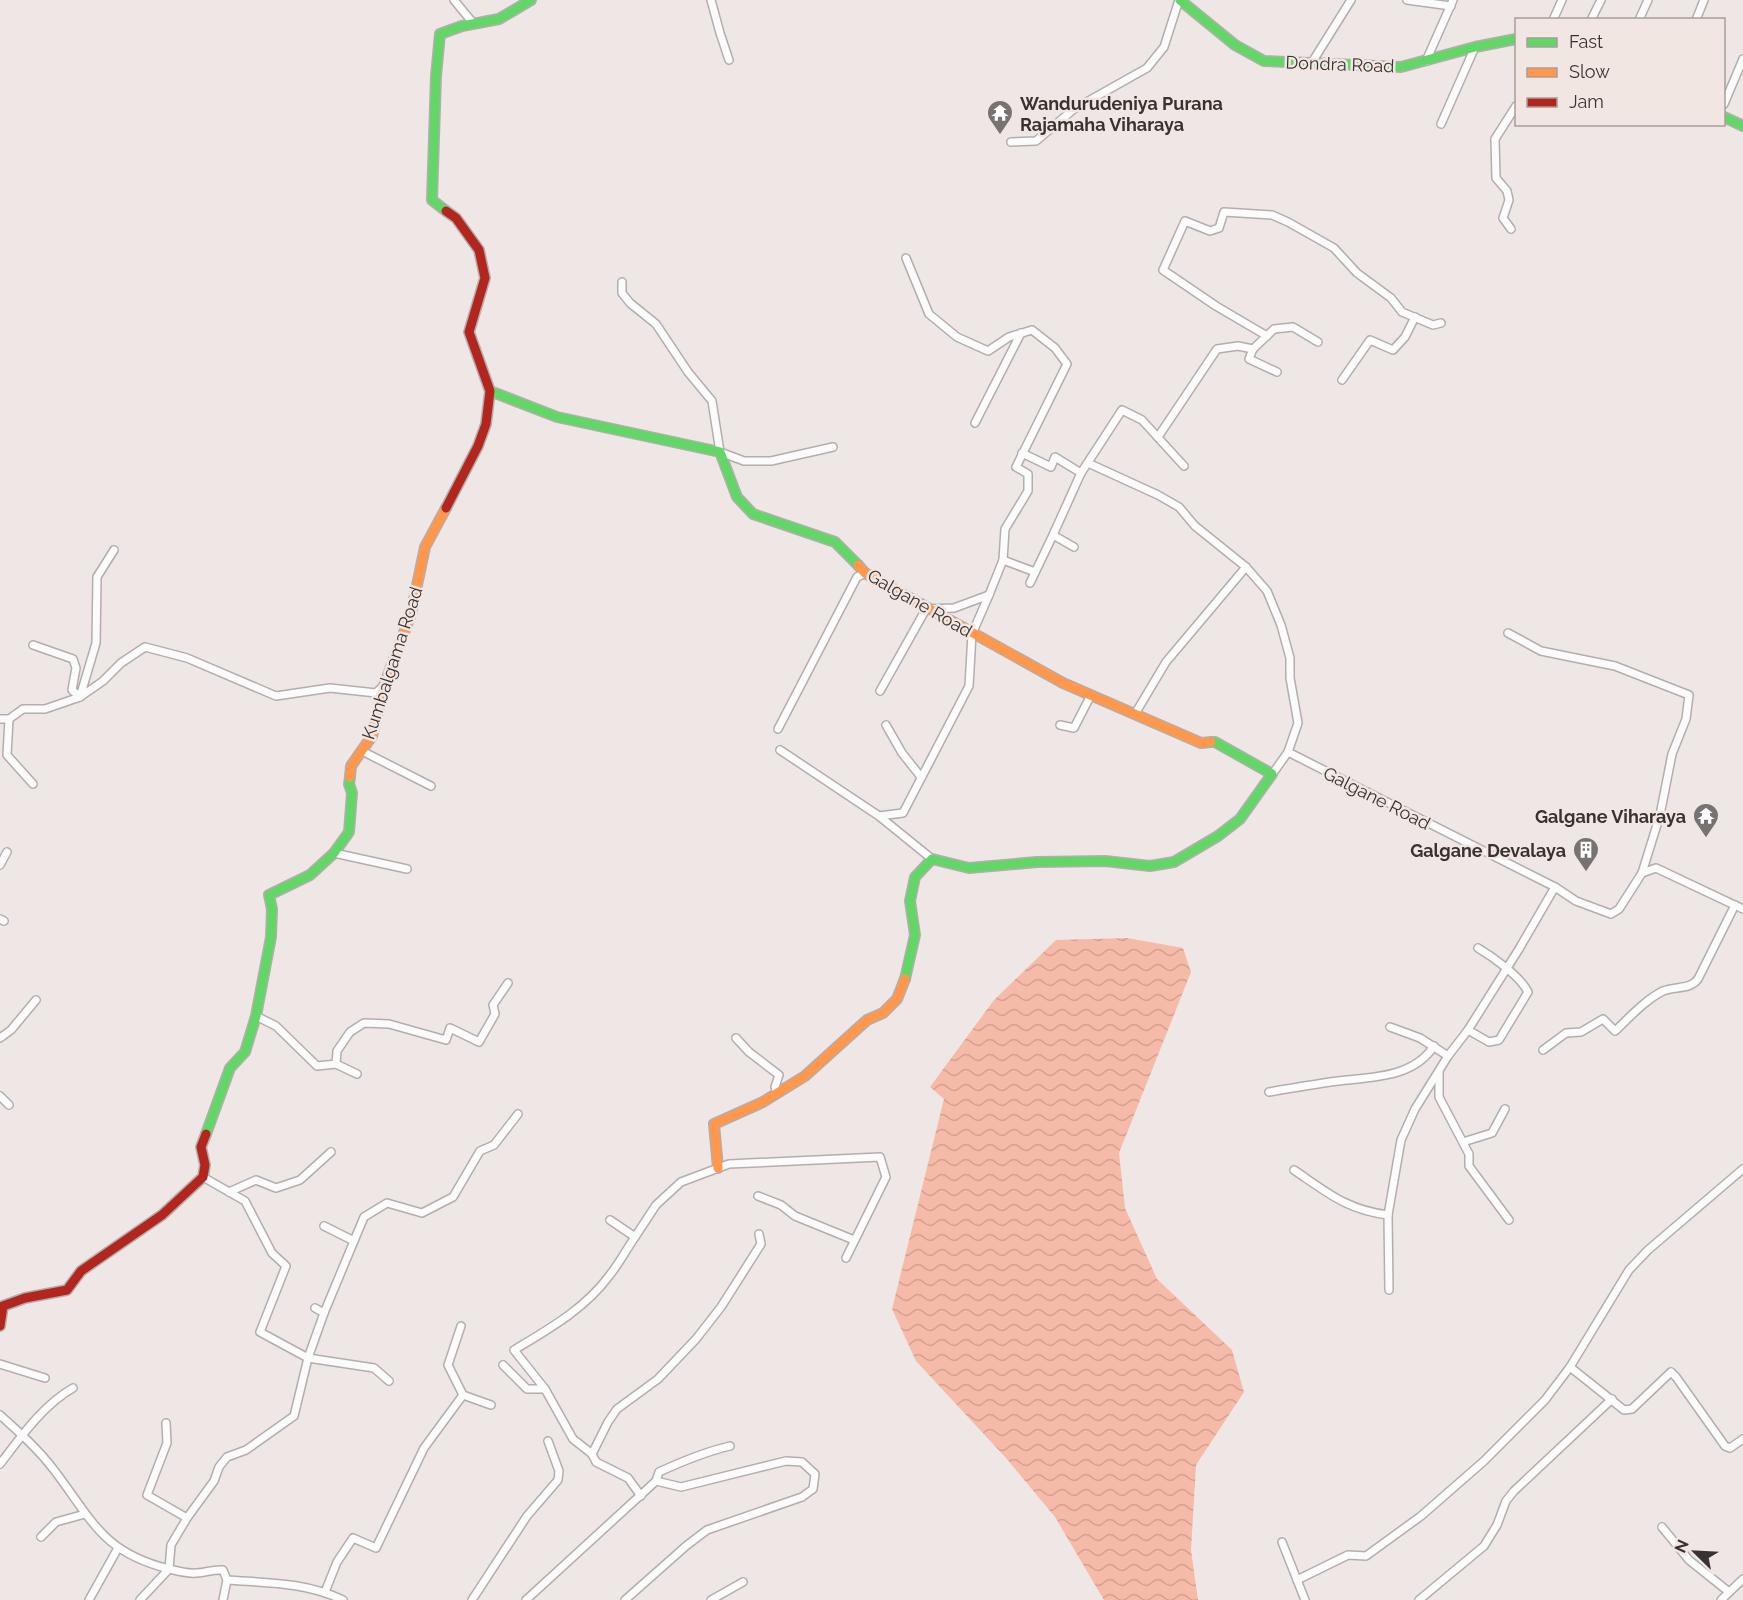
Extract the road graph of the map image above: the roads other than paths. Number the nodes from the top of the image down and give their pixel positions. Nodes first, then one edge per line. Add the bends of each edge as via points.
1 (454, 0) edge
2 (531, 0) edge
3 (711, 0) edge
4 (1180, 0) edge
5 (1351, 0) edge
6 (1407, 0) edge
7 (1562, 0) edge
8 (1601, 0) edge
9 (1648, 0) edge
10 (1704, 0) edge
11 (1452, 3) edge
12 (1554, 18) edge
13 (1592, 18) edge
14 (1640, 18) edge
15 (1697, 18) edge
16 (473, 23) junction
17 (1515, 39) edge
18 (1475, 47) junction
19 (1743, 59) edge
20 (729, 60) dead end
21 (1426, 61) junction
22 (1311, 64) junction
23 (1725, 102) edge
24 (1515, 108) edge
25 (1725, 117) edge
26 (1441, 124) dead end
27 (1743, 126) edge
28 (1011, 142) dead end
29 (1511, 229) dead end
30 (906, 258) dead end
31 (622, 282) dead end
32 (1415, 317) junction
33 (1441, 323) dead end
34 (1021, 333) junction
35 (1267, 336) junction
36 (1318, 342) dead end
37 (1253, 349) junction
38 (1277, 372) dead end
39 (1342, 380) dead end
40 (490, 391) junction
41 (975, 423) dead end
42 (1158, 437) junction
43 (833, 447) dead end
44 (720, 452) junction
45 (1022, 453) junction
46 (1088, 463) junction
47 (1184, 466) dead end
48 (1081, 473) junction
49 (1053, 535) junction
50 (1074, 546) dead end
51 (114, 550) dead end
52 (1003, 560) junction
53 (1246, 567) junction
54 (1035, 572) junction
55 (865, 573) junction
56 (1030, 583) dead end
57 (989, 595) junction
58 (926, 609) junction
59 (1508, 633) dead end
60 (972, 634) junction
61 (33, 645) dead end
62 (385, 683) junction
63 (880, 691) dead end
64 (1091, 695) junction
65 (80, 697) junction
66 (1134, 714) junction
67 (0, 718) edge
68 (9, 719) junction
69 (886, 725) dead end
70 (1060, 725) dead end
71 (778, 729) dead end
72 (780, 750) dead end
73 (362, 751) junction
74 (1288, 752) junction
75 (3, 756) edge
76 (1272, 774) junction
77 (921, 777) junction
78 (33, 784) dead end
79 (431, 786) dead end
80 (879, 816) junction
81 (1193, 850) dead end
82 (7, 852) dead end
83 (334, 853) junction
84 (932, 859) junction
85 (0, 866) edge
86 (407, 869) dead end
87 (1642, 873) junction
88 (1555, 886) junction
89 (1735, 905) junction
90 (1743, 909) edge
91 (1478, 948) dead end
92 (1505, 968) junction
93 (508, 983) dead end
94 (36, 1000) dead end
95 (256, 1016) junction
96 (1390, 1027) dead end
97 (1468, 1030) junction
98 (0, 1038) edge
99 (736, 1038) dead end
100 (1434, 1046) junction
101 (1543, 1050) dead end
102 (1448, 1056) junction
103 (336, 1064) junction
104 (1439, 1072) junction
105 (357, 1074) dead end
106 (1269, 1092) dead end
107 (777, 1094) junction
108 (0, 1096) edge
109 (9, 1105) dead end
110 (1505, 1109) dead end
111 (518, 1114) dead end
112 (1463, 1142) junction
113 (331, 1152) dead end
114 (718, 1168) junction
115 (1743, 1169) edge
116 (1294, 1170) dead end
117 (203, 1177) junction
118 (229, 1192) junction
119 (758, 1196) dead end
120 (1388, 1215) junction
121 (610, 1220) dead end
122 (1509, 1220) dead end
123 (324, 1226) dead end
124 (759, 1234) dead end
125 (635, 1237) junction
126 (854, 1240) junction
127 (354, 1242) junction
128 (846, 1258) dead end
129 (1389, 1290) dead end
130 (315, 1308) dead end
131 (324, 1312) junction
132 (0, 1326) edge
133 (461, 1326) dead end
134 (308, 1358) junction
135 (0, 1364) edge
136 (503, 1365) dead end
137 (1570, 1367) junction
138 (45, 1378) dead end
139 (389, 1381) dead end
140 (73, 1388) dead end
141 (545, 1389) junction
142 (463, 1395) junction
143 (1612, 1399) junction
144 (491, 1405) dead end
145 (0, 1415) edge
146 (166, 1423) dead end
147 (22, 1435) junction
148 (1743, 1439) edge
149 (548, 1442) dead end
150 (729, 1446) dead end
151 (592, 1455) junction
152 (0, 1464) edge
153 (656, 1481) junction
154 (640, 1496) junction
155 (85, 1514) junction
156 (187, 1518) junction
157 (1662, 1527) dead end
158 (41, 1537) dead end
159 (1282, 1542) dead end
160 (117, 1548) junction
161 (169, 1569) junction
162 (1743, 1579) edge
163 (1297, 1580) junction
164 (227, 1581) junction
165 (743, 1582) dead end
166 (325, 1592) junction
167 (1729, 1592) junction
168 (724, 1597) edge
169 (89, 1600) edge
170 (141, 1600) edge
171 (223, 1600) edge
172 (343, 1600) edge
173 (472, 1600) edge
174 (526, 1600) edge
175 (625, 1600) edge
176 (711, 1600) edge
177 (1305, 1600) edge
178 (1419, 1600) edge
179 (1721, 1600) edge

1 - 16 street
2 - 16 street, Kumbalgama Road via 499,19
3 - 20 street
4 - 22 street, Dondra Road via 1235,45 1264,61
4 - 28 street via 1164,47 1148,68 1074,109 1036,141
5 - 22 street
6 - 11 street
7 - 12 street
8 - 13 street
9 - 14 street
10 - 15 street
11 - 21 street
16 - 40 street, Kumbalgama Road via 440,34 432,200 456,218 479,250 485,278 469,332
17 - 18 street, Dondra Road
18 - 21 street, Dondra Road
18 - 26 street
19 - 23 street
21 - 22 street, Dondra Road via 1401,67
24 - 29 street via 1495,139 1496,177 1509,200 1503,218
25 - 27 street
30 - 34 street via 929,314 957,337 988,351
31 - 44 street via 622,293 656,324 712,401
32 - 33 street via 1433,325
32 - 35 street via 1402,312 1334,248 1272,214 1224,212 1219,228 1210,231 1185,221 1163,270
32 - 39 street via 1393,350 1370,340
34 - 41 street
34 - 45 street via 1032,330 1066,364
35 - 36 street via 1274,329 1293,327
35 - 37 street
37 - 38 street via 1249,359
37 - 42 street via 1238,346 1217,350
40 - 44 street via 556,417
40 - 62 street, Kumbalgama Road via 486,424 478,446 425,547 411,614
42 - 46 street via 1142,420 1122,410
42 - 47 street
43 - 44 street via 771,461 744,461
44 - 55 street, Galgane Road via 737,497 753,514 835,542
45 - 48 street via 1051,467 1055,457
45 - 52 street via 1016,467 1028,474 1028,490 1005,529
46 - 48 street
46 - 53 street via 1179,507 1195,526
48 - 49 street
49 - 50 street
49 - 54 street
51 - 65 street via 97,577 96,643
52 - 54 street
52 - 57 street
53 - 66 street via 1166,662
53 - 74 street via 1267,591 1290,658 1298,723
54 - 56 street
55 - 58 street, Galgane Road
55 - 71 street via 857,577
57 - 58 street via 954,608
57 - 60 street
58 - 60 street, Galgane Road
58 - 63 street
59 - 87 street via 1541,651 1616,666 1689,695 1686,719 1672,754
60 - 64 street, Galgane Road
60 - 77 street via 969,686
61 - 65 street via 73,659 76,668 72,690
62 - 65 street via 376,693 330,688 276,696 187,658 145,647
62 - 73 street, Kumbalgama Road via 372,736
64 - 66 street, Galgane Road
64 - 70 street via 1074,728
65 - 68 street via 45,709 23,709
66 - 76 street, Galgane Road via 1201,742 1215,742
67 - 68 street
68 - 75 street
69 - 77 street
72 - 80 street
73 - 79 street
73 - 83 street, Kumbalgama Road via 351,766 349,832
74 - 76 street
74 - 88 street, Galgane Road
75 - 78 street
76 - 81 street via 1237,821
76 - 84 street via 1240,819 1174,862 1150,866 1105,861 1037,862 969,868
77 - 80 street via 903,813
80 - 84 street
82 - 85 street
83 - 86 street
83 - 95 street, Kumbalgama Road via 310,875 269,895 271,938
84 - 107 street via 915,877 910,901 915,935 908,975 897,999 883,1013 867,1020 805,1076
87 - 88 street, Galgane Road via 1619,909 1611,914 1576,901
87 - 89 street via 1656,868
88 - 92 street
89 - 90 street
89 - 101 street via 1694,985 1665,991 1641,1006 1615,1031 1603,1019 1581,1032 1566,1033
91 - 92 street
92 - 97 street
92 - 97 street via 1524,985 1526,998 1499,1040 1489,1042
93 - 103 street via 493,1005 495,1014 478,1042 450,1028 446,1040 389,1024 364,1023 350,1032 337,1051
94 - 98 street
95 - 103 street via 276,1026 316,1066
95 - 117 street, Kumbalgama Road via 245,1052 230,1068 201,1147
96 - 100 street
97 - 102 street
99 - 107 street via 779,1075
100 - 102 street
100 - 106 street via 1419,1063 1378,1078
102 - 104 street
103 - 105 street
104 - 112 street via 1439,1097
104 - 120 street via 1414,1109 1401,1140
107 - 114 street via 714,1124
108 - 109 street
110 - 112 street via 1492,1133
111 - 127 street via 494,1145 480,1151 453,1197 422,1214 387,1203 364,1217
112 - 122 street via 1469,1166
113 - 118 street via 300,1180 276,1188 256,1180
114 - 125 street via 681,1182 656,1205
114 - 126 street via 729,1164 880,1157 886,1177
115 - 137 street via 1635,1263
116 - 120 street via 1345,1204 1366,1213
117 - 118 street
117 - 132 street via 162,1215 81,1270 67,1290 3,1306
118 - 134 street via 245,1201 272,1253 286,1266 260,1332
119 - 126 street
120 - 129 street
121 - 125 street
123 - 127 street
124 - 151 street via 761,1244 722,1308 658,1380 617,1409
125 - 141 street via 608,1278 580,1306 514,1350
126 - 128 street
127 - 131 street
130 - 131 street
131 - 134 street
133 - 142 street via 448,1365
134 - 139 street via 374,1368
134 - 156 street via 294,1416 246,1450 227,1457
135 - 138 street
136 - 141 street via 527,1389
137 - 143 street
137 - 163 street via 1512,1434 1421,1516 1366,1556 1348,1555
140 - 147 street via 59,1396
141 - 151 street via 573,1438
142 - 144 street
142 - 166 street via 424,1448 376,1548 353,1538 337,1562
143 - 148 street via 1624,1410 1632,1409 1671,1372 1725,1446 1730,1448
143 - 178 street via 1514,1491 1484,1546
145 - 147 street
146 - 156 street via 167,1443 147,1495
147 - 152 street
147 - 155 street via 54,1469
149 - 173 street via 560,1471 558,1480 528,1516
150 - 153 street via 681,1461 659,1472
151 - 154 street via 596,1462 628,1478
153 - 154 street
153 - 175 street via 681,1487 786,1461 802,1462 815,1474 813,1489 802,1497 707,1530
154 - 174 street
155 - 158 street via 56,1522
155 - 160 street
156 - 161 street via 171,1545
157 - 167 street via 1689,1560
159 - 163 street
160 - 161 street
160 - 169 street
161 - 164 street via 196,1573 223,1570
161 - 170 street
162 - 167 street
163 - 177 street
164 - 166 street via 300,1585
164 - 171 street
165 - 168 street
166 - 172 street
167 - 179 street
168 - 176 street

